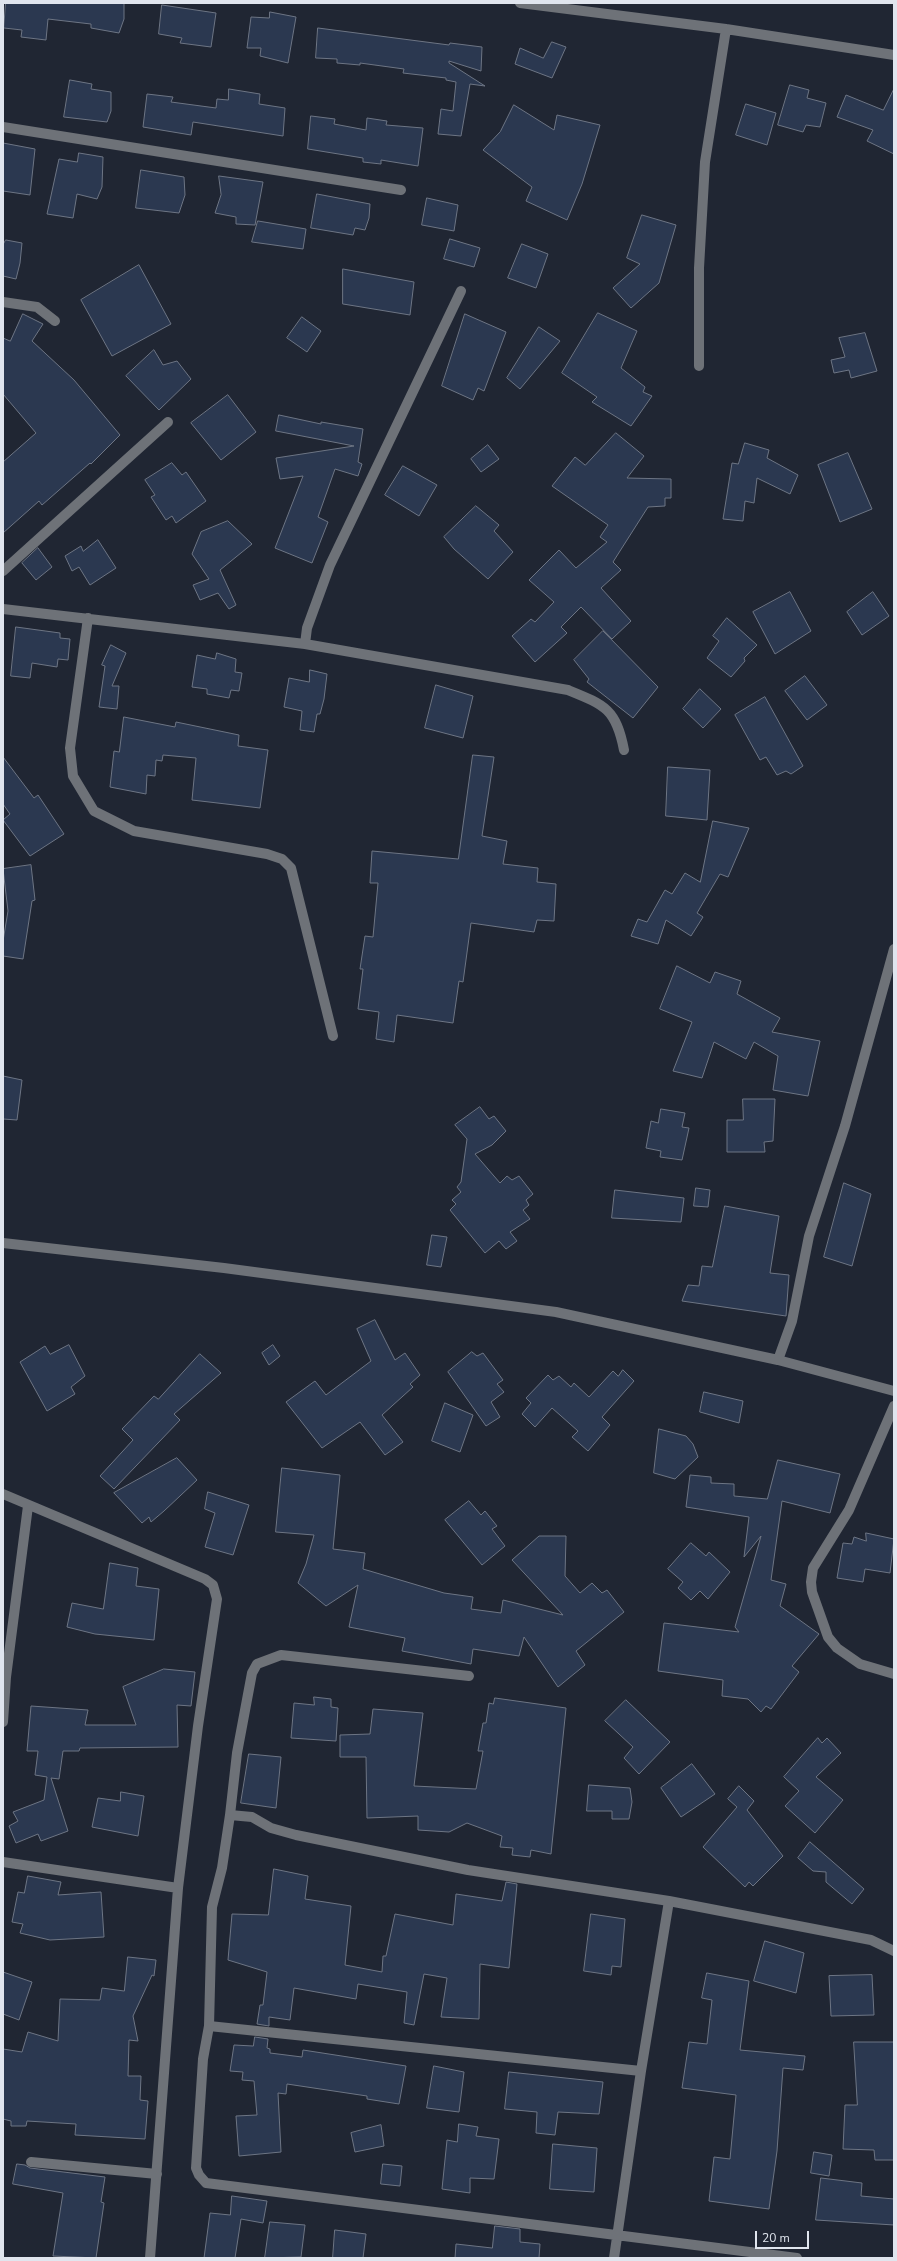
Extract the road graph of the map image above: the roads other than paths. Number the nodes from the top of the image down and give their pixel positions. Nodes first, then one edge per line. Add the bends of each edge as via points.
1 (520, 3) edge
2 (726, 29) junction
3 (894, 55) edge
4 (3, 127) edge
5 (401, 190) dead end
6 (461, 291) dead end
7 (3, 302) edge
8 (55, 321) dead end
9 (699, 366) dead end
10 (168, 422) dead end
11 (3, 571) edge
12 (3, 609) edge
13 (88, 618) junction
14 (305, 644) junction
15 (624, 750) dead end
16 (894, 949) edge
17 (333, 1036) dead end
18 (3, 1243) edge
19 (778, 1360) junction
20 (894, 1391) edge
21 (894, 1406) edge
22 (3, 1494) edge
23 (28, 1506) junction
24 (894, 1674) edge
25 (5, 1676) edge
26 (469, 1676) dead end
27 (3, 1722) edge
28 (230, 1815) junction
29 (3, 1862) edge
30 (178, 1888) junction
31 (669, 1901) junction
32 (894, 1951) edge
33 (209, 2026) junction
34 (641, 2072) junction
35 (31, 2162) dead end
36 (157, 2174) junction
37 (617, 2236) junction
38 (150, 2258) edge
39 (614, 2258) edge
40 (797, 2258) edge

1 - 2 street
2 - 3 street
2 - 9 street via 705,162 698,268
4 - 5 street
6 - 14 street via 330,565 310,620
7 - 8 street via 37,307
10 - 11 street
12 - 13 street
13 - 14 street
13 - 17 street via 70,748 73,776 81,792 94,811 134,831 267,854 282,859 291,868
14 - 15 street via 568,690 604,706 615,718
16 - 19 street via 845,1126 809,1236 792,1320
18 - 19 street via 224,1268 556,1312
19 - 20 street
21 - 24 street via 849,1510 814,1568 810,1582 828,1637 837,1648 860,1664
22 - 23 street
23 - 25 street
23 - 30 street via 205,1579 213,1585 218,1599 198,1726
25 - 27 street
26 - 28 street via 281,1655 257,1664 252,1673 237,1753
28 - 31 street via 252,1817 270,1828 296,1836 468,1870
28 - 33 street via 222,1868 212,1907
29 - 30 street
30 - 36 street
31 - 32 street via 871,1940
31 - 34 street
33 - 34 street
33 - 37 street via 203,2059 196,2168 206,2183
34 - 37 street
35 - 36 street
36 - 38 street
37 - 39 street
37 - 40 street

